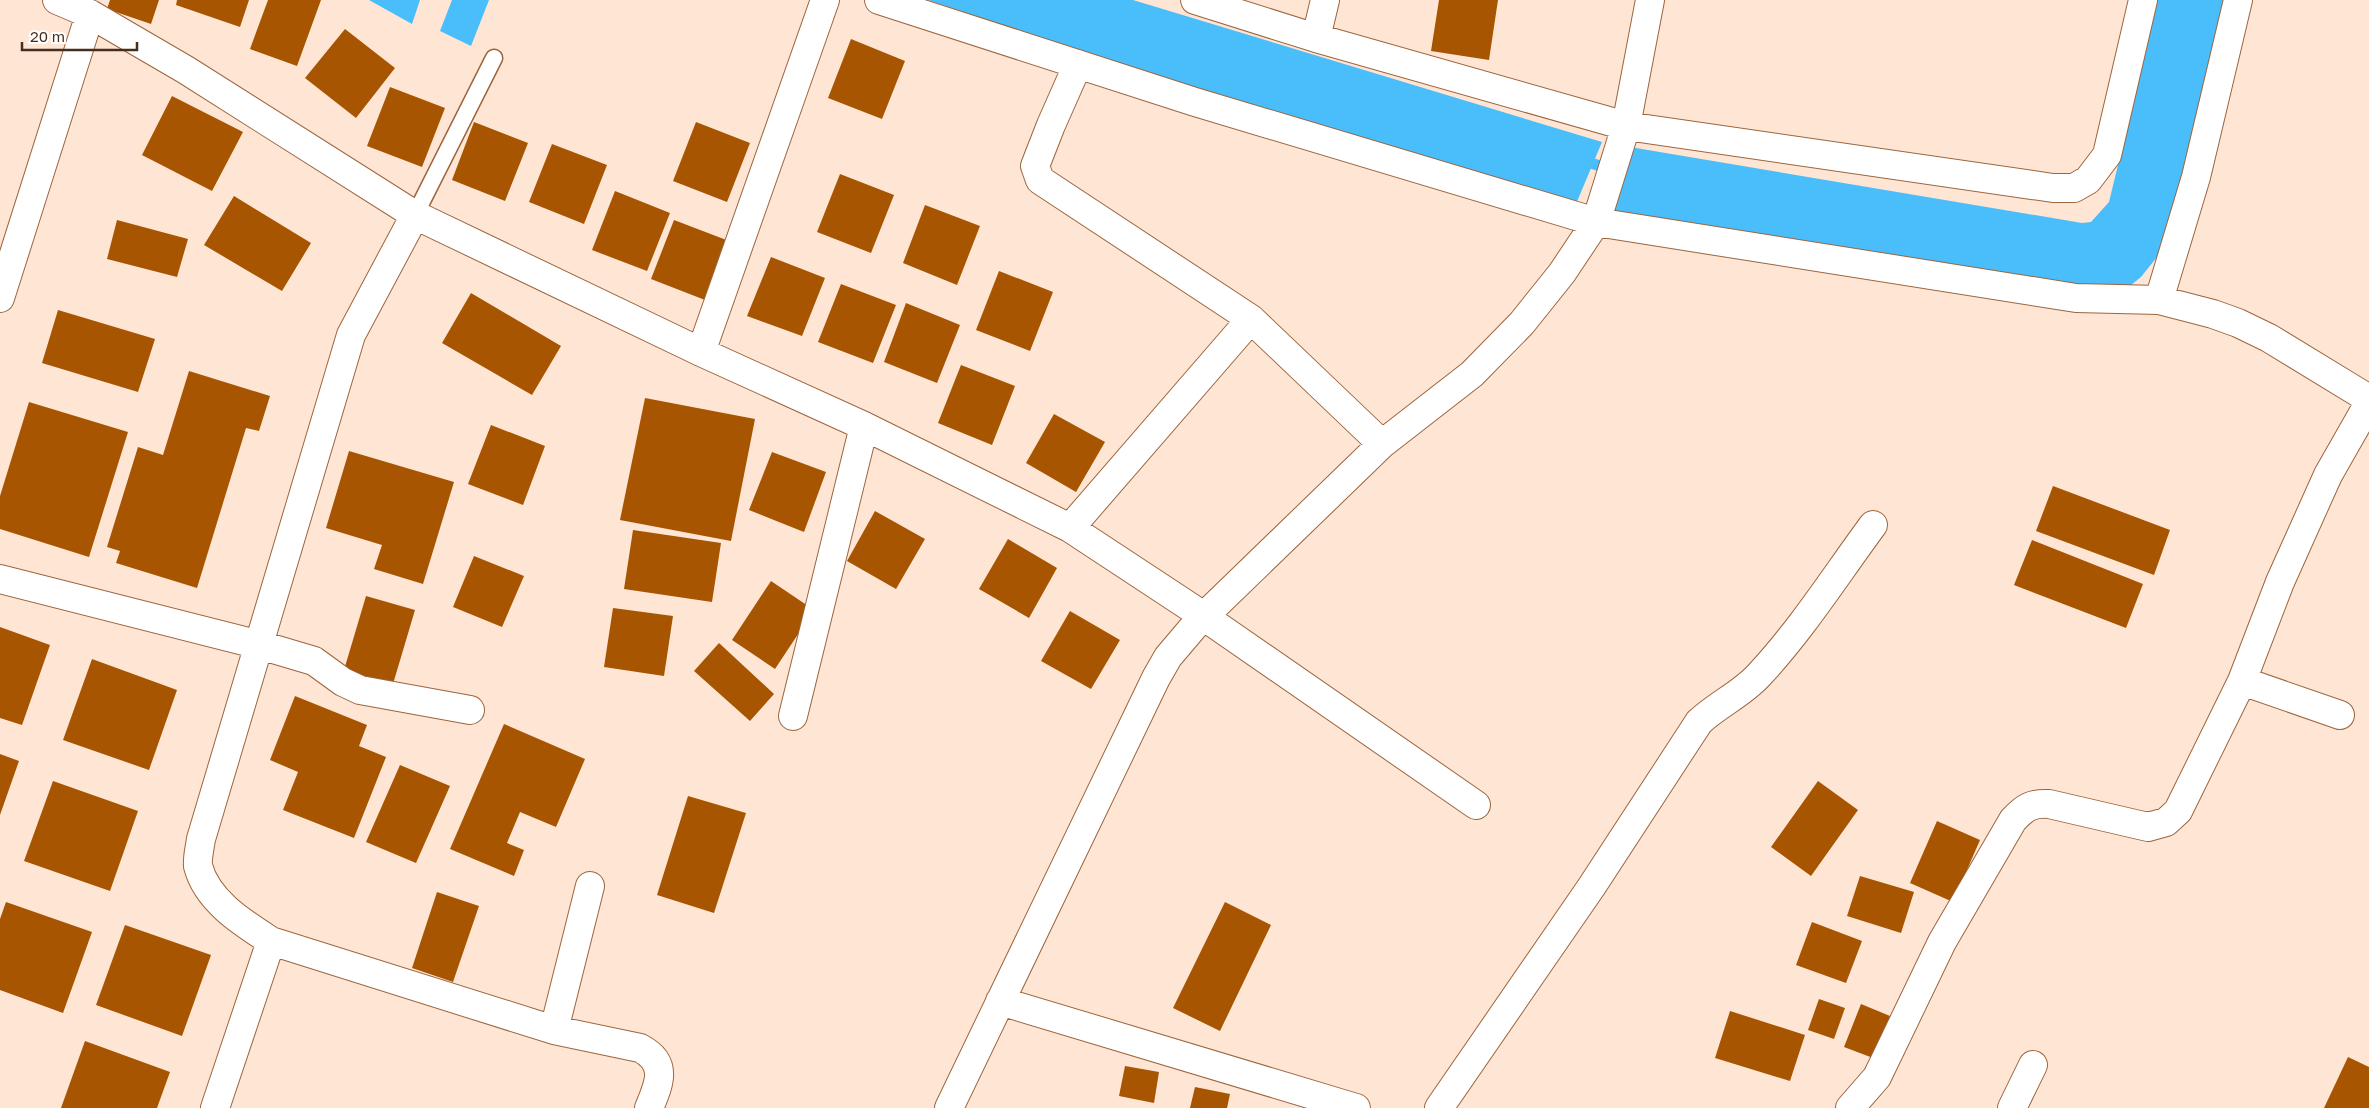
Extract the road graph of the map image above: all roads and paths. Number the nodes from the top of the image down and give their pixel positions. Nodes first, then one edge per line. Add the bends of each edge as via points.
1 (57, 0) edge
2 (825, 0) edge
3 (879, 0) edge
4 (1194, 0) edge
5 (1325, 0) edge
6 (1650, 0) edge
7 (2143, 0) edge
8 (2238, 0) edge
9 (90, 14) junction
10 (1316, 38) junction
11 (494, 58) dead end
12 (1078, 64) junction
13 (1624, 132) junction
14 (1599, 213) junction
15 (415, 215) junction
16 (0, 298) edge
17 (2159, 300) junction
18 (1251, 319) junction
19 (701, 352) junction
20 (2369, 401) edge
21 (864, 426) junction
22 (1382, 444) junction
23 (1873, 525) dead end
24 (1070, 528) junction
25 (0, 579) edge
26 (1204, 616) junction
27 (260, 645) junction
28 (2242, 680) junction
29 (470, 710) dead end
30 (2340, 715) dead end
31 (793, 716) dead end
32 (1476, 805) dead end
33 (590, 886) dead end
34 (271, 941) junction
35 (1000, 1001) junction
36 (554, 1030) junction
37 (2033, 1065) dead end
38 (215, 1108) edge
39 (648, 1108) edge
40 (949, 1108) edge
41 (1356, 1108) edge
42 (1439, 1108) edge
43 (1850, 1108) edge
44 (2012, 1108) edge

1 - 9 street
2 - 19 street
3 - 12 street
4 - 10 street
5 - 10 street
6 - 13 street
7 - 13 street via 2107,155 2088,180 2074,188 2053,188
8 - 17 street via 2196,176
9 - 15 street via 186,70
9 - 16 street
10 - 13 street
11 - 15 lane
12 - 14 street via 1195,102
12 - 18 street via 1035,166 1040,180
13 - 14 street
14 - 17 street via 2076,298
14 - 22 street via 1562,273 1522,323 1472,374
15 - 19 street
15 - 27 street via 351,335
17 - 20 street via 2238,323 2270,338
18 - 22 street
18 - 24 street
19 - 21 street
20 - 28 street via 2328,475 2303,529
21 - 24 street
21 - 31 street
22 - 26 street
23 - 42 street via 1780,651 1745,689 1714,708 1699,722 1592,886
24 - 26 street
25 - 27 street
26 - 32 street
26 - 35 street via 1168,657 1156,678
27 - 29 street via 314,661 360,690
27 - 34 street via 201,839 198,865 209,890 228,910
28 - 30 street
28 - 43 street via 2178,811 2166,822 2148,827 2034,803 2018,814 1942,942 1877,1077
33 - 36 street
34 - 36 street
34 - 38 street
35 - 40 street
35 - 41 street
36 - 39 street via 640,1048 652,1054 660,1067 658,1086
37 - 44 street

